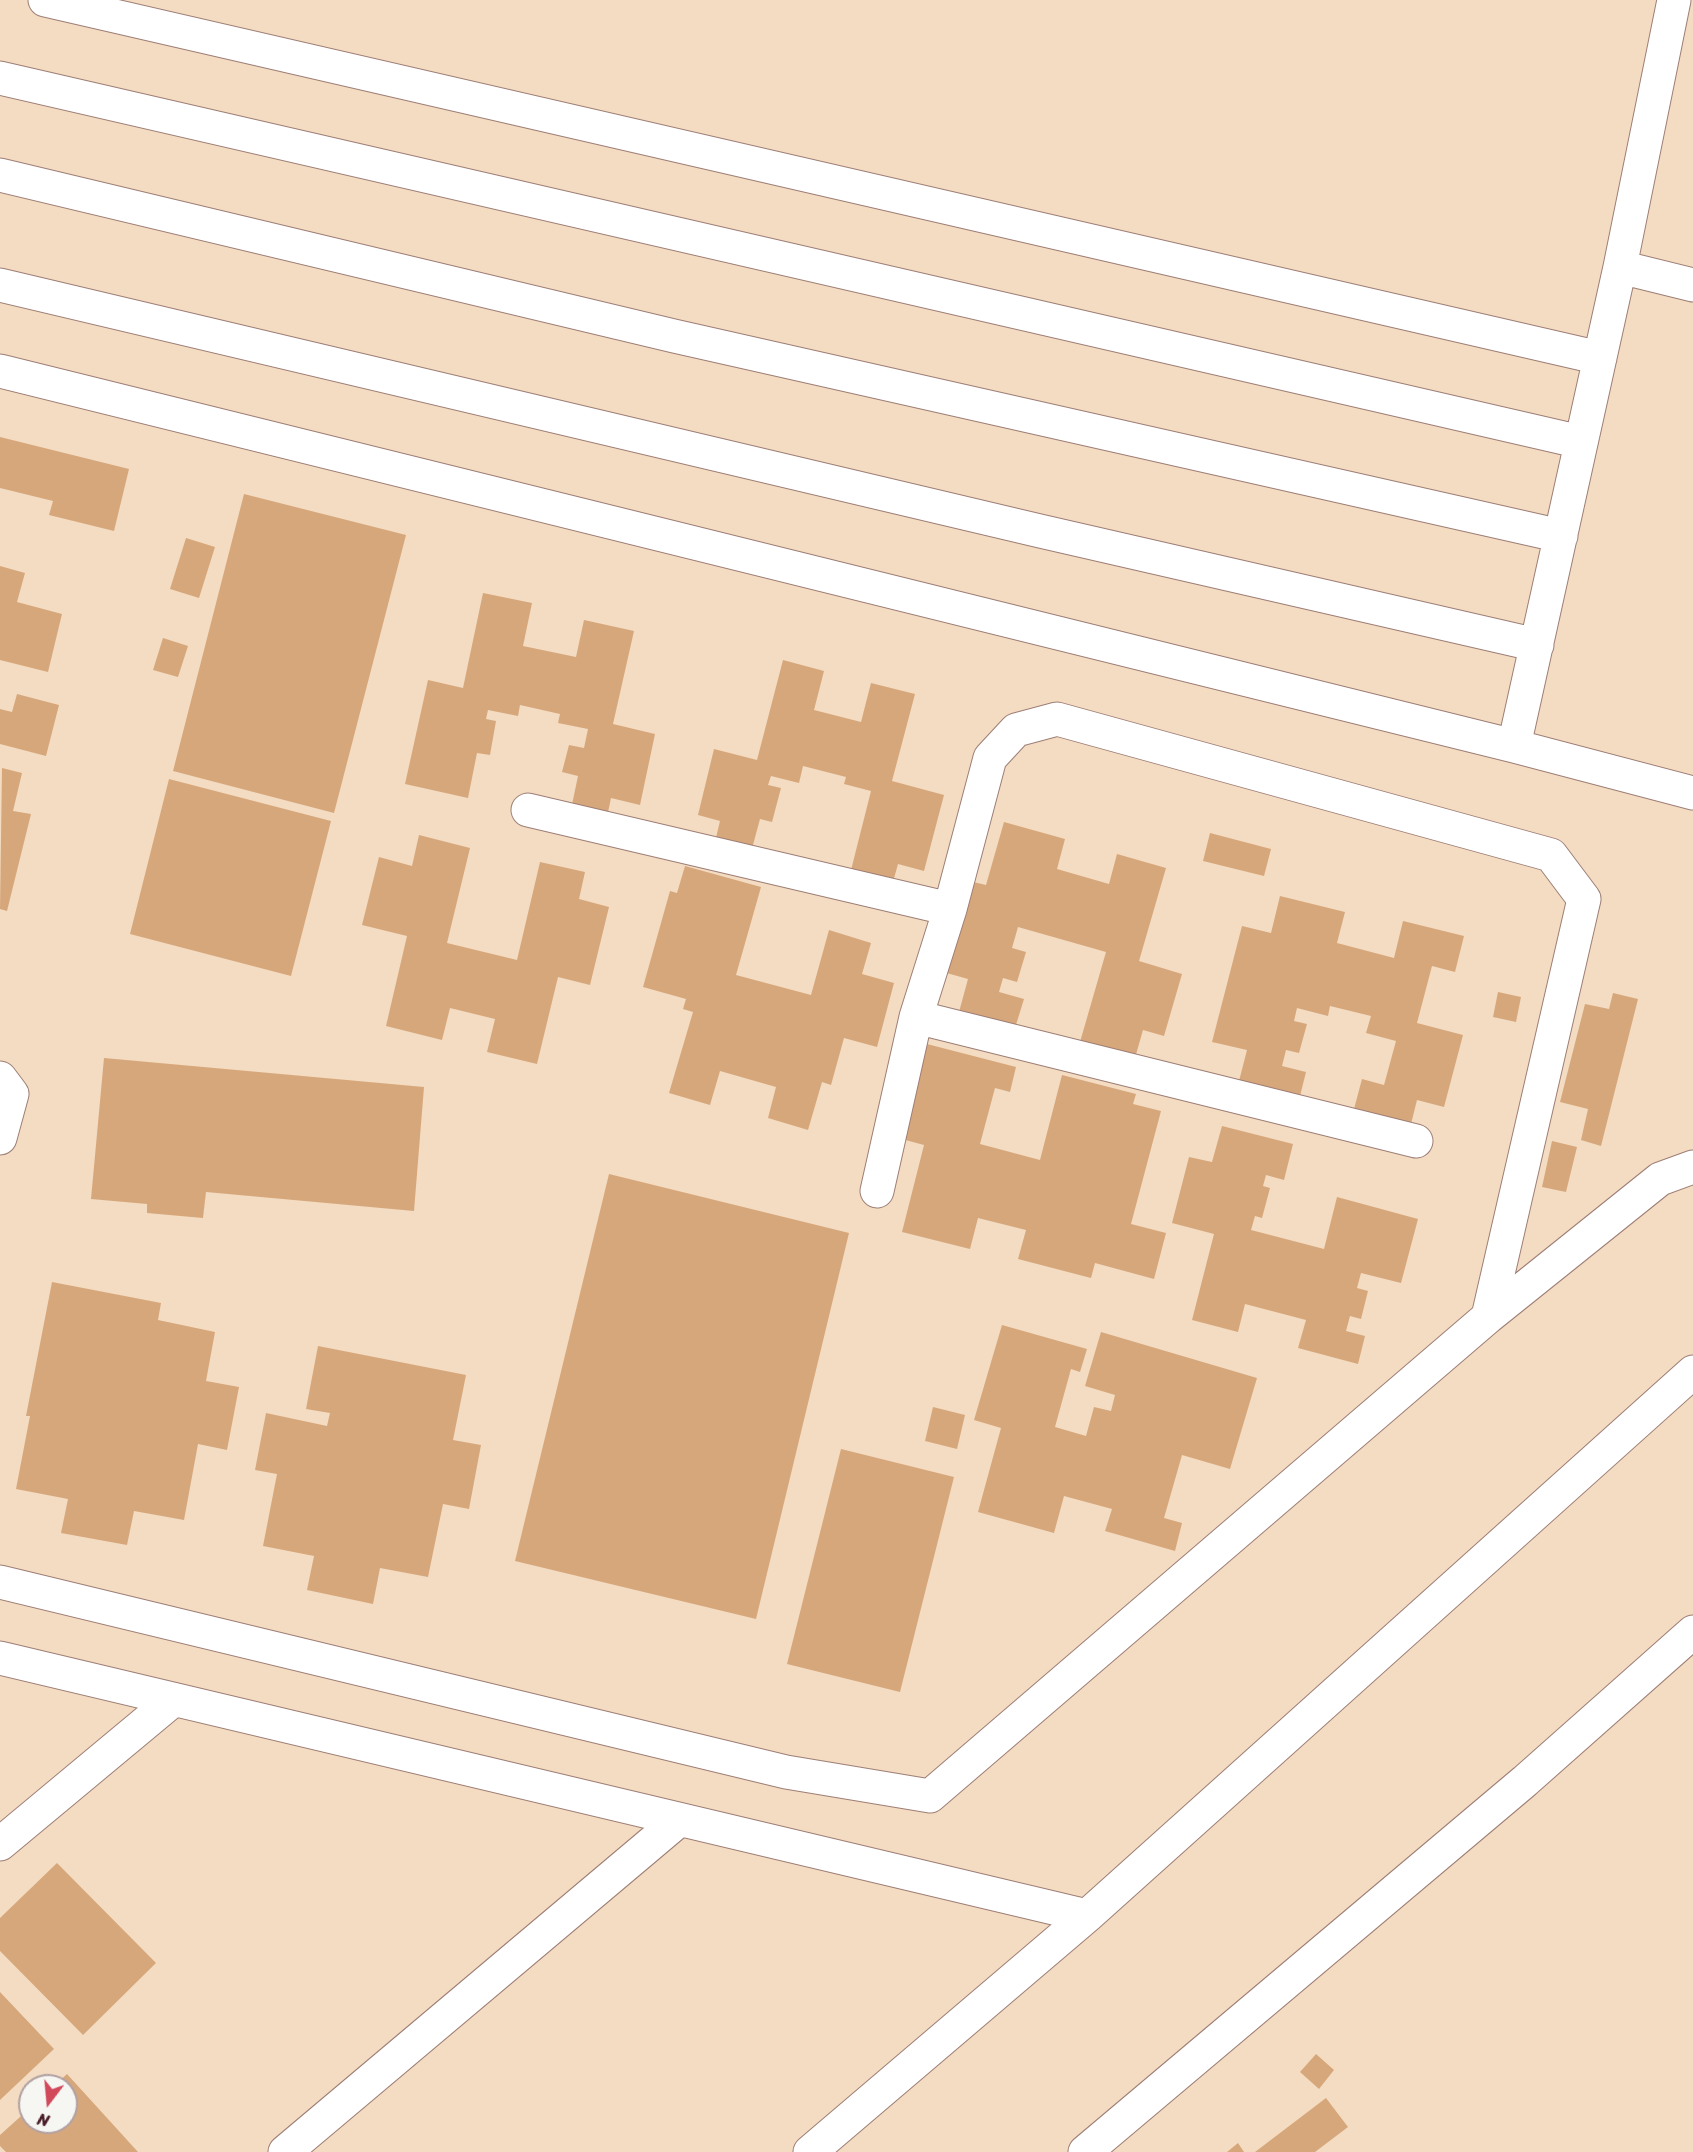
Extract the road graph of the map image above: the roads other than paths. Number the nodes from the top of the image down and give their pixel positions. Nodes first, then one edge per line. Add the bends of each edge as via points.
1 (45, 0) edge
2 (1674, 0) edge
3 (0, 78) edge
4 (0, 175) edge
5 (1620, 267) junction
6 (0, 285) edge
7 (1693, 285) edge
8 (1600, 358) junction
9 (0, 371) edge
10 (1581, 442) junction
11 (1561, 536) junction
12 (1537, 645) junction
13 (1514, 746) junction
14 (1693, 793) edge
15 (528, 810) dead end
16 (950, 909) junction
17 (916, 1017) junction
18 (0, 1078) edge
19 (0, 1138) edge
20 (1416, 1141) dead end
21 (1693, 1167) edge
22 (878, 1191) dead end
23 (1488, 1317) junction
24 (1693, 1372) edge
25 (0, 1582) edge
26 (1693, 1632) edge
27 (0, 1658) edge
28 (173, 1700) junction
29 (679, 1820) junction
30 (0, 1844) edge
31 (1087, 1916) junction
32 (285, 2152) edge
33 (810, 2152) edge
34 (1085, 2152) edge

1 - 8 street
2 - 5 street
3 - 10 street
4 - 11 street via 686,339
5 - 7 street
5 - 8 street
6 - 12 street
8 - 10 street
9 - 13 street
10 - 11 street
11 - 12 street
12 - 13 street
13 - 14 street
15 - 16 street
16 - 17 street
16 - 23 street via 990,758 1016,730 1057,719 1551,855 1584,899
17 - 20 street
17 - 22 street
18 - 19 street via 12,1094
21 - 23 street via 1660,1179
23 - 25 street via 930,1796 786,1772
24 - 31 street
26 - 34 street via 1525,1781
27 - 28 street
28 - 29 street
28 - 30 street
29 - 31 street
29 - 32 street
31 - 33 street

